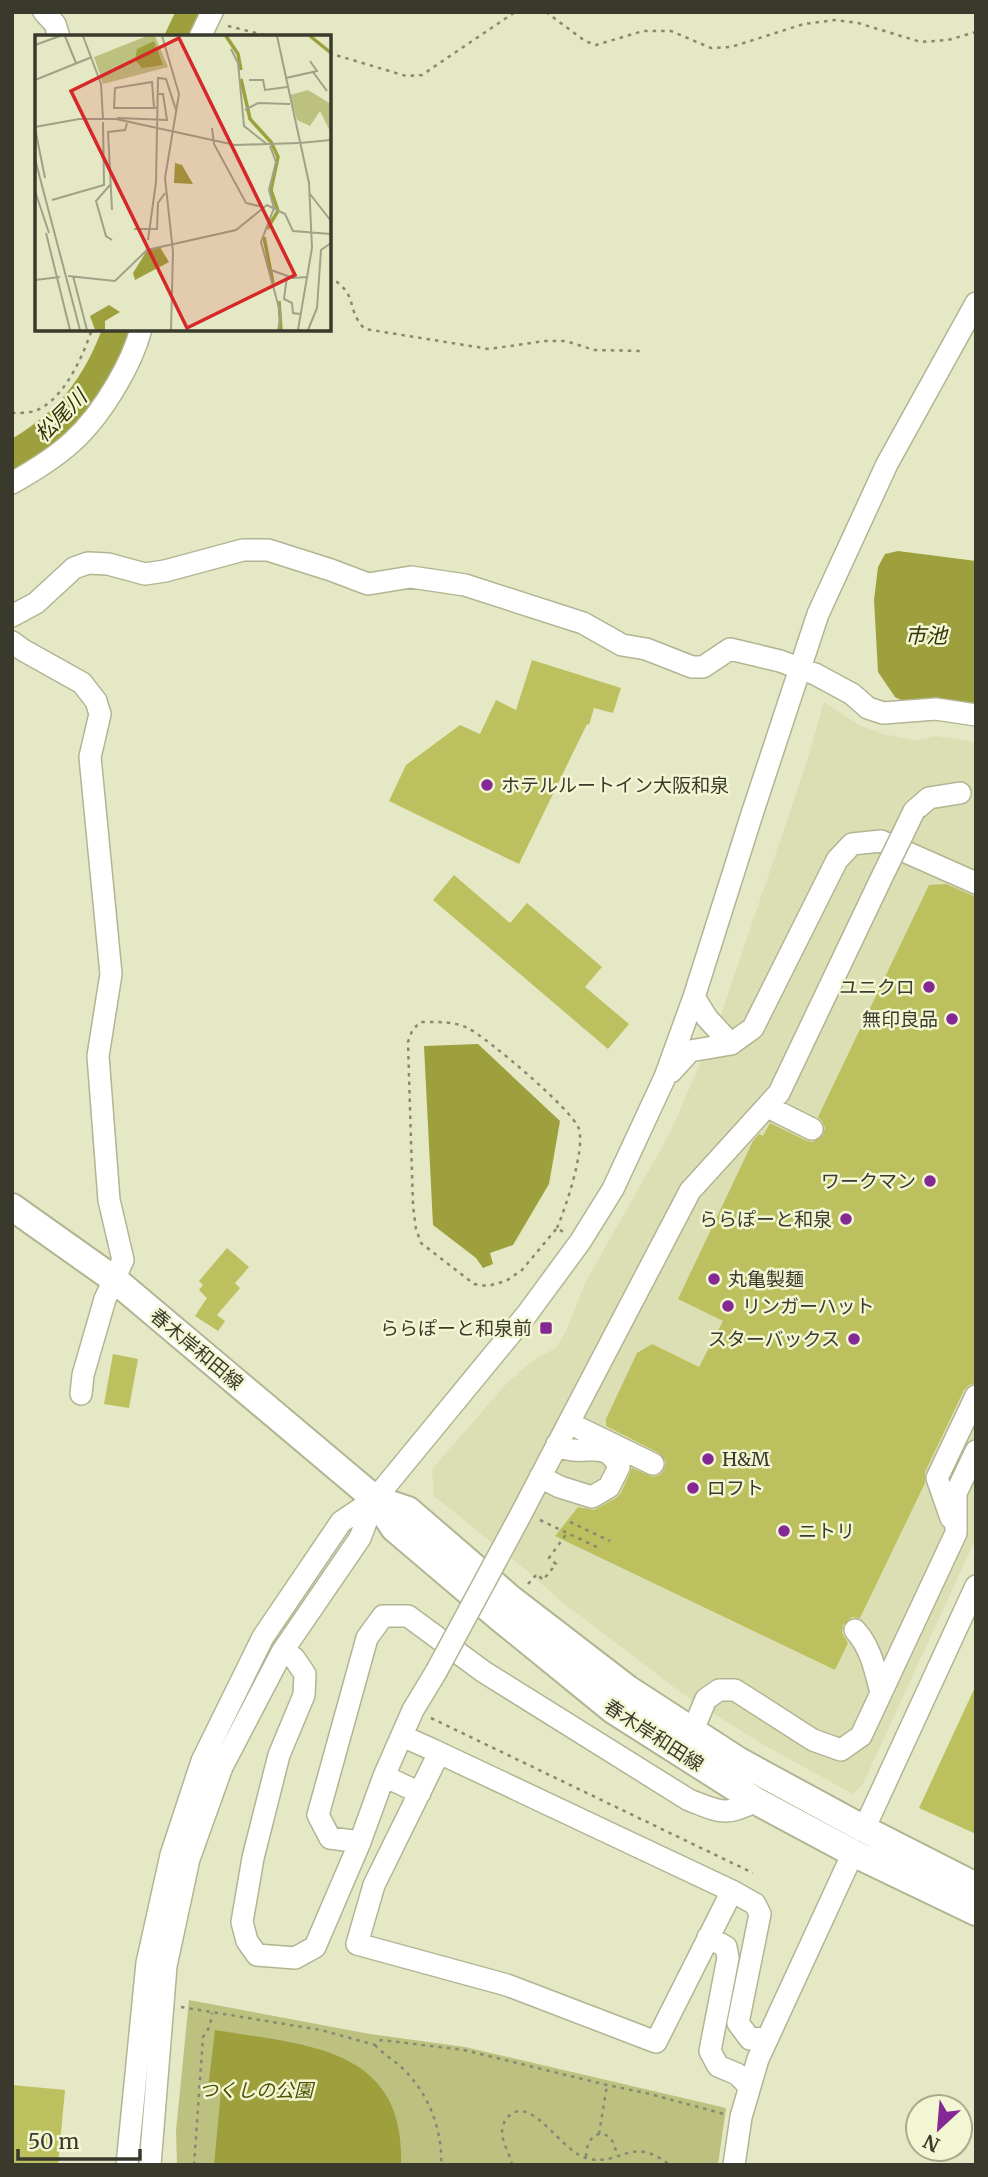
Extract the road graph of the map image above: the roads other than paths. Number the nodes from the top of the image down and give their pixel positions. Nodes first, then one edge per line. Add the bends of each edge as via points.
1 (976, 303) edge
2 (140, 331) edge
3 (12, 483) edge
4 (12, 616) edge
5 (12, 642) edge
6 (799, 668) junction
7 (976, 715) edge
8 (960, 793) dead end
9 (976, 883) edge
10 (694, 997) junction
11 (732, 1044) junction
12 (665, 1077) junction
13 (768, 1107) junction
14 (812, 1129) dead end
15 (12, 1207) edge
16 (115, 1280) junction
17 (80, 1394) dead end
18 (976, 1395) edge
19 (569, 1423) junction
20 (556, 1444) junction
21 (976, 1451) edge
22 (653, 1464) dead end
23 (540, 1477) junction
24 (375, 1499) junction
25 (956, 1533) junction
26 (976, 1586) edge
27 (855, 1630) dead end
28 (282, 1652) junction
29 (881, 1693) junction
30 (693, 1730) junction
31 (402, 1736) junction
32 (439, 1753) junction
33 (384, 1776) junction
34 (420, 1793) junction
35 (757, 1801) junction
36 (858, 1841) junction
37 (360, 1842) junction
38 (976, 1886) edge
39 (732, 1891) junction
40 (976, 1912) edge
41 (708, 1937) junction
42 (768, 2038) junction
43 (749, 2086) junction
44 (127, 2165) edge
45 (150, 2165) edge
46 (734, 2165) edge

1 - 6 street via 887,464 818,614
2 - 3 street via 128,366 90,425 61,453
4 - 6 street via 36,603 74,568 88,563 145,574 243,550 268,550 368,584 411,578 465,585 583,623 622,645 691,667 703,667 730,649
5 - 16 street via 82,683 100,713 90,764 111,974 98,1056 109,1200 123,1260
6 - 7 street via 883,713 936,709
6 - 10 street
8 - 13 street, bridge via 929,798 914,811 779,1093
9 - 11 street via 881,841 852,844 837,860 752,1028
10 - 11 street
10 - 12 street
11 - 12 street via 690,1051
12 - 24 street via 613,1189 580,1242
13 - 14 street
13 - 19 street via 690,1191
15 - 16 main road, 春木岸和田線
16 - 17 street via 105,1299
16 - 24 main road, 春木岸和田線
18 - 25 street via 937,1478
19 - 20 street
19 - 22 street
20 - 23 street
20 - 23 street via 571,1451 599,1449 613,1455 619,1467 609,1487 592,1497
21 - 25 street via 956,1493
23 - 31 street, bridge via 527,1516 412,1710
24 - 28 street via 360,1538
24 - 30 main road, 春木岸和田線 via 408,1510 511,1600 628,1689
24 - 35 main road, 春木岸和田線 via 394,1528 614,1710
24 - 44 street via 341,1522 263,1637 202,1761 171,1855 147,1963
25 - 29 street
26 - 36 street
27 - 29 street via 871,1656
28 - 37 street via 294,1658 305,1674 304,1695 279,1755 253,1858 242,1922 257,1955 295,1958 314,1947
28 - 45 street via 222,1767 189,1859 166,1966
29 - 30 street via 861,1736 841,1750 813,1740 735,1690 719,1690 706,1699
30 - 36 main road, 春木岸和田線
31 - 32 street
31 - 33 street
32 - 34 street
32 - 39 street
33 - 34 street
33 - 37 street
34 - 41 street via 374,1885 356,1944 507,1985 656,2042
35 - 36 main road, 春木岸和田線
35 - 37 street via 721,1812 689,1800 484,1672 408,1616 383,1616 367,1638 318,1815 330,1838
36 - 38 main road, 春木岸和田線
36 - 40 main road, 春木岸和田線
36 - 42 street
39 - 41 street
39 - 42 street via 755,1904 760,1914 738,2023 750,2039
41 - 43 street via 726,1947 728,1958 710,2051 718,2066 737,2074
42 - 43 street
43 - 46 street

